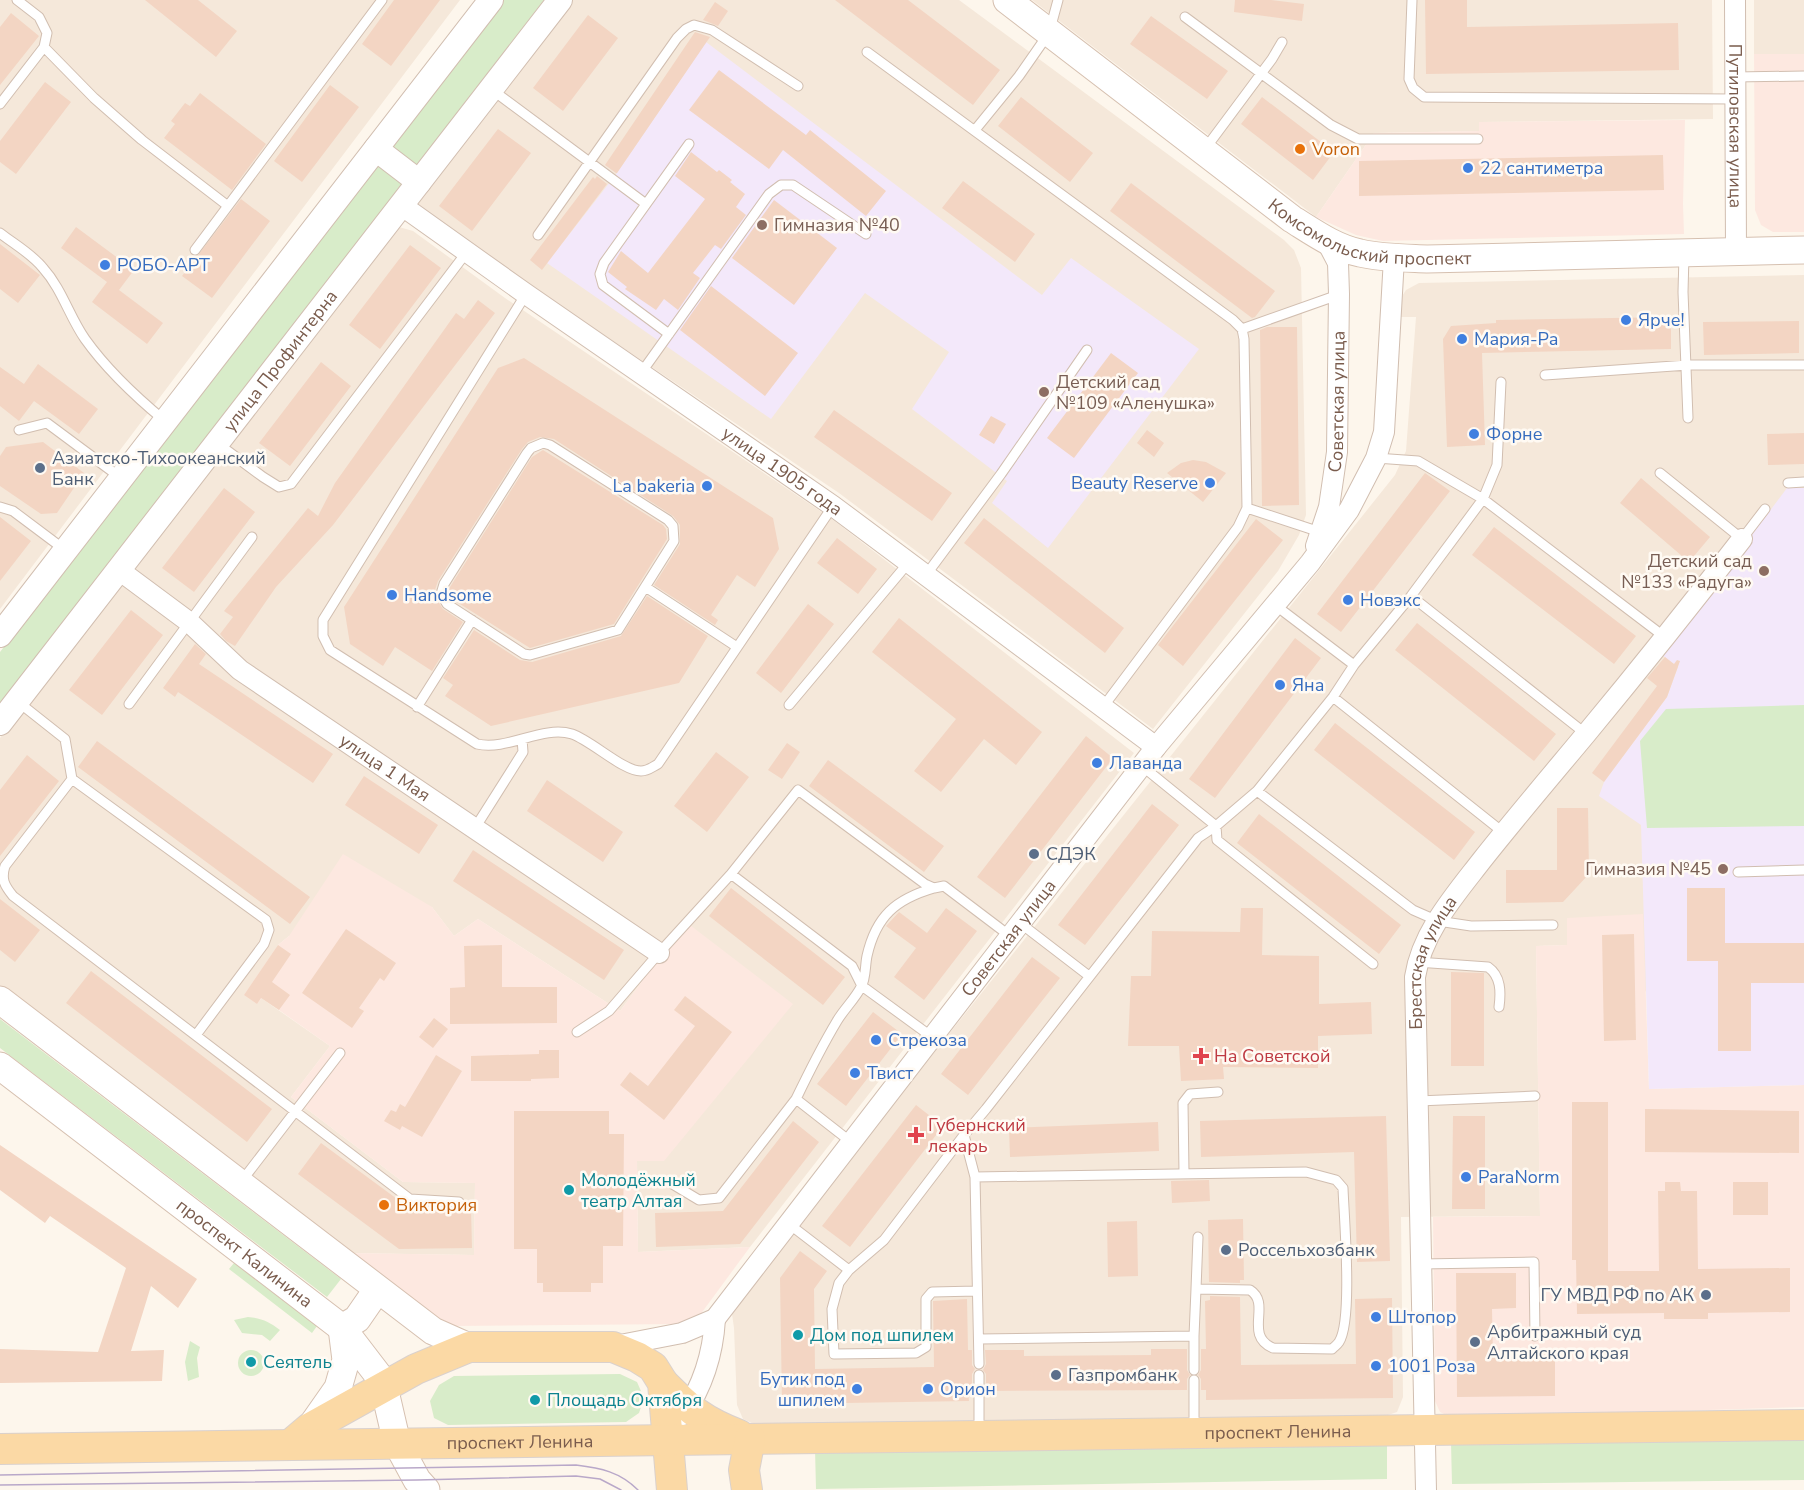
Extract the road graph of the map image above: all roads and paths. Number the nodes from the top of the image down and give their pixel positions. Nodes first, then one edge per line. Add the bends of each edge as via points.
1 (17, 0) edge
2 (382, 0) edge
3 (491, 0) edge
4 (560, 0) edge
5 (1007, 0) edge
6 (1058, 0) edge
7 (1412, 0) edge
8 (1735, 0) edge
9 (1185, 17) dead end
10 (1049, 33) junction
11 (1282, 42) dead end
12 (44, 46) junction
13 (867, 52) dead end
14 (1261, 74) junction
15 (1804, 76) edge
16 (1735, 77) junction
17 (798, 86) dead end
18 (491, 89) junction
19 (1734, 99) junction
20 (0, 104) edge
21 (975, 130) junction
22 (1478, 140) dead end
23 (689, 144) dead end
24 (376, 149) junction
25 (1204, 151) junction
26 (589, 162) junction
27 (419, 182) junction
28 (646, 204) junction
29 (401, 205) junction
30 (228, 206) junction
31 (0, 233) edge
32 (866, 234) dead end
33 (538, 235) dead end
34 (1326, 240) junction
35 (195, 250) dead end
36 (1804, 250) edge
37 (1736, 252) junction
38 (466, 253) junction
39 (1684, 253) junction
40 (1394, 258) junction
41 (526, 294) junction
42 (1339, 294) junction
43 (1242, 329) junction
44 (669, 334) junction
45 (1087, 350) dead end
46 (1688, 365) junction
47 (1804, 365) edge
48 (641, 373) junction
49 (1545, 375) dead end
50 (1501, 382) dead end
51 (1688, 417) dead end
52 (165, 422) junction
53 (19, 430) dead end
54 (218, 443) junction
55 (1376, 458) junction
56 (1660, 472) dead end
57 (121, 478) junction
58 (1788, 483) dead end
59 (1804, 483) edge
60 (1483, 499) junction
61 (833, 506) junction
62 (0, 507) edge
63 (1247, 508) junction
64 (1765, 509) dead end
65 (1320, 532) junction
66 (252, 537) dead end
67 (1742, 539) junction
68 (65, 551) junction
69 (909, 562) junction
70 (1310, 563) junction
71 (119, 570) junction
72 (926, 575) junction
73 (647, 588) junction
74 (1411, 596) junction
75 (1275, 605) junction
76 (472, 620) junction
77 (189, 622) junction
78 (0, 635) edge
79 (1666, 638) junction
80 (737, 647) junction
81 (1354, 664) junction
82 (1333, 697) junction
83 (17, 701) junction
84 (129, 704) dead end
85 (789, 705) dead end
86 (417, 707) junction
87 (1103, 707) junction
88 (0, 723) edge
89 (1587, 734) junction
90 (522, 740) junction
91 (1156, 747) junction
92 (1142, 766) junction
93 (72, 779) junction
94 (1257, 791) junction
95 (1216, 826) junction
96 (475, 828) junction
97 (1504, 833) junction
98 (1804, 870) edge
99 (1738, 872) dead end
100 (731, 874) junction
101 (934, 888) junction
102 (1438, 921) junction
103 (1553, 926) dead end
104 (1015, 929) junction
105 (659, 952) junction
106 (1417, 962) junction
107 (1373, 964) dead end
108 (1089, 976) junction
109 (862, 986) junction
110 (0, 1000) edge
111 (1499, 1007) dead end
112 (577, 1032) dead end
113 (196, 1035) junction
114 (932, 1037) junction
115 (340, 1053) dead end
116 (0, 1066) edge
117 (1218, 1092) dead end
118 (1535, 1096) dead end
119 (796, 1099) junction
120 (1418, 1101) junction
121 (296, 1111) junction
122 (964, 1135) junction
123 (851, 1142) junction
124 (1184, 1173) junction
125 (975, 1177) junction
126 (669, 1182) dead end
127 (240, 1184) junction
128 (459, 1202) dead end
129 (789, 1224) junction
130 (1198, 1237) dead end
131 (1421, 1264) junction
132 (849, 1270) junction
133 (1196, 1289) junction
134 (377, 1290) junction
135 (977, 1291) junction
136 (715, 1319) junction
137 (342, 1328) junction
138 (1194, 1336) junction
139 (1535, 1336) dead end
140 (979, 1339) junction
141 (469, 1347) junction
142 (613, 1347) junction
143 (979, 1364) dead end
144 (979, 1375) dead end
145 (663, 1383) junction
146 (384, 1386) junction
147 (688, 1408) junction
148 (1804, 1425) edge
149 (1425, 1430) junction
150 (1194, 1433) junction
151 (300, 1436) junction
152 (980, 1436) junction
153 (750, 1439) junction
154 (667, 1440) junction
155 (397, 1443) junction
156 (0, 1449) edge
157 (426, 1490) edge
158 (672, 1490) edge
159 (747, 1490) edge
160 (1426, 1490) edge

1 - 12 lane via 39,16 47,33
2 - 30 lane
3 - 24 street
4 - 18 street, улица Профинтерна
5 - 10 main road, Комсомольский проспект
6 - 10 lane
7 - 19 lane via 1409,79 1424,97
8 - 16 street, Путиловская улица
9 - 14 lane
10 - 21 lane
10 - 25 main road, Комсомольский проспект
11 - 14 lane
12 - 20 lane
12 - 30 lane via 142,141
13 - 21 lane
14 - 22 lane via 1331,125 1358,139
14 - 25 lane
15 - 16 lane
16 - 19 street, Путиловская улица
17 - 26 lane via 712,30 694,25 677,38
18 - 26 lane
18 - 27 street, улица Профинтерна
19 - 37 street, Путиловская улица
21 - 43 lane
23 - 28 lane
24 - 27 street
24 - 52 street
25 - 34 main road, Комсомольский проспект via 1292,219
26 - 28 lane
26 - 33 lane
27 - 29 street, улица Профинтерна
28 - 44 lane via 600,274 603,285
29 - 38 street, улица 1905 года
29 - 54 street, улица Профинтерна
30 - 35 lane
31 - 52 lane via 43,267 85,340
32 - 44 lane via 793,185 781,185 769,194
34 - 40 main road, Комсомольский проспект via 1359,253
34 - 42 street, Советская улица via 1338,262
36 - 37 main road, Комсомольский проспект
37 - 39 main road, Комсомольский проспект
38 - 41 street, улица 1905 года
38 - 54 lane via 291,484 279,487
39 - 40 main road, Комсомольский проспект
39 - 46 lane
40 - 55 street, Советская улица via 1384,432
41 - 48 street, улица 1905 года
41 - 86 lane via 323,620 322,636 330,650
42 - 43 lane
42 - 65 street, Советская улица via 1338,452 1329,507
43 - 63 lane
44 - 48 lane
45 - 72 lane
46 - 47 lane
46 - 49 lane
46 - 51 lane
48 - 61 street, улица 1905 года
50 - 60 lane via 1497,465
52 - 57 street
53 - 57 lane via 46,423
54 - 71 street, улица Профинтерна
55 - 60 lane via 1418,460
55 - 70 street, Советская улица via 1349,510
56 - 67 lane
57 - 68 street
58 - 59 lane
60 - 74 lane
60 - 79 lane
61 - 69 street, улица 1905 года
61 - 80 lane
62 - 68 lane via 12,511
63 - 65 lane
63 - 87 lane via 1238,527
64 - 67 lane
65 - 70 street, Советская улица
66 - 77 lane
67 - 79 street, Брестская улица
68 - 78 street
69 - 72 street, улица 1905 года
69 - 85 lane
70 - 75 street, Советская улица
71 - 77 street, улица 1 Мая
71 - 83 street, улица Профинтерна
72 - 87 street, улица 1905 года
73 - 76 lane via 618,630 537,655 524,654
73 - 76 lane via 672,547 675,534 668,520 550,445 538,444 527,453 442,589 444,601
73 - 80 lane
74 - 81 lane
74 - 89 lane
75 - 81 lane
75 - 91 street, Советская улица
76 - 86 lane
77 - 84 lane
77 - 96 street, улица 1 Мая via 240,670
79 - 89 street, Брестская улица
80 - 90 lane via 658,764 650,769 634,770 568,733
81 - 82 lane
82 - 94 lane
82 - 97 lane
83 - 88 street, улица Профинтерна
83 - 93 lane via 65,739
86 - 90 lane via 477,744 497,746
87 - 91 street, улица 1905 года
89 - 97 street, Брестская улица
90 - 96 lane via 523,752
91 - 92 street, Советская улица
92 - 95 lane
92 - 104 street, Советская улица
93 - 113 lane via 5,866 4,886
93 - 113 lane via 266,920 269,930 264,944
94 - 95 lane
94 - 102 lane via 1413,910
95 - 107 lane via 1217,840
95 - 108 lane via 1198,838
96 - 105 street, улица 1 Мая
97 - 102 street, Брестская улица
98 - 99 lane
100 - 101 lane via 798,790
100 - 105 lane
100 - 109 lane via 852,966
101 - 104 lane via 945,886
101 - 109 lane via 897,903 883,917 867,954
102 - 103 lane via 1471,926
102 - 106 street, Брестская улица
104 - 108 lane
104 - 114 street, Советская улица
105 - 112 lane via 609,1011
106 - 111 lane via 1488,967 1498,982
106 - 120 street, Брестская улица via 1414,977
108 - 122 lane
109 - 114 lane
109 - 119 lane via 824,1043
110 - 127 main road
113 - 121 lane
114 - 123 street, Советская улица
115 - 121 lane
116 - 137 main road, проспект Калинина
117 - 124 lane via 1190,1094 1183,1103
118 - 120 lane
119 - 123 lane
119 - 126 lane via 719,1198 699,1200
120 - 131 street, Брестская улица
121 - 127 lane
121 - 128 lane via 410,1199
122 - 125 lane
122 - 132 lane via 885,1240
123 - 129 street, Советская улица
124 - 125 lane
124 - 133 lane via 1306,1172 1336,1180 1343,1188 1347,1285 1344,1326 1340,1341 1332,1349 1273,1348 1260,1339 1256,1294 1250,1290
125 - 135 lane
127 - 134 main road
129 - 132 lane
129 - 136 street, Советская улица
130 - 133 lane
131 - 139 lane via 1534,1262
131 - 149 street, Брестская улица
132 - 135 lane via 839,1283 832,1309 834,1354 916,1353 926,1347 926,1299 932,1292
133 - 138 lane
134 - 137 main road via 357,1318
134 - 141 main road via 433,1331
135 - 140 lane
136 - 142 street via 682,1334
136 - 147 street via 705,1375
137 - 146 main road, проспект Калинина
137 - 151 main road via 346,1360 338,1388
138 - 140 lane
138 - 150 lane
140 - 143 lane
141 - 142 main road
141 - 146 main road
142 - 145 main road via 653,1367
144 - 152 lane
145 - 147 main road, проспект Ленина
145 - 154 main road
146 - 151 main road, проспект Ленина
146 - 155 main road, проспект Калинина
147 - 153 main road, проспект Ленина via 712,1425
147 - 154 street
148 - 149 main road, проспект Ленина
149 - 150 main road, проспект Ленина
149 - 160 street, Брестская улица
150 - 152 main road, проспект Ленина
151 - 155 main road, проспект Ленина
151 - 156 main road, проспект Ленина
152 - 153 main road, проспект Ленина
153 - 154 main road, проспект Ленина
153 - 159 main road via 744,1470
154 - 155 main road, проспект Ленина
154 - 158 main road
155 - 157 main road, проспект Калинина

